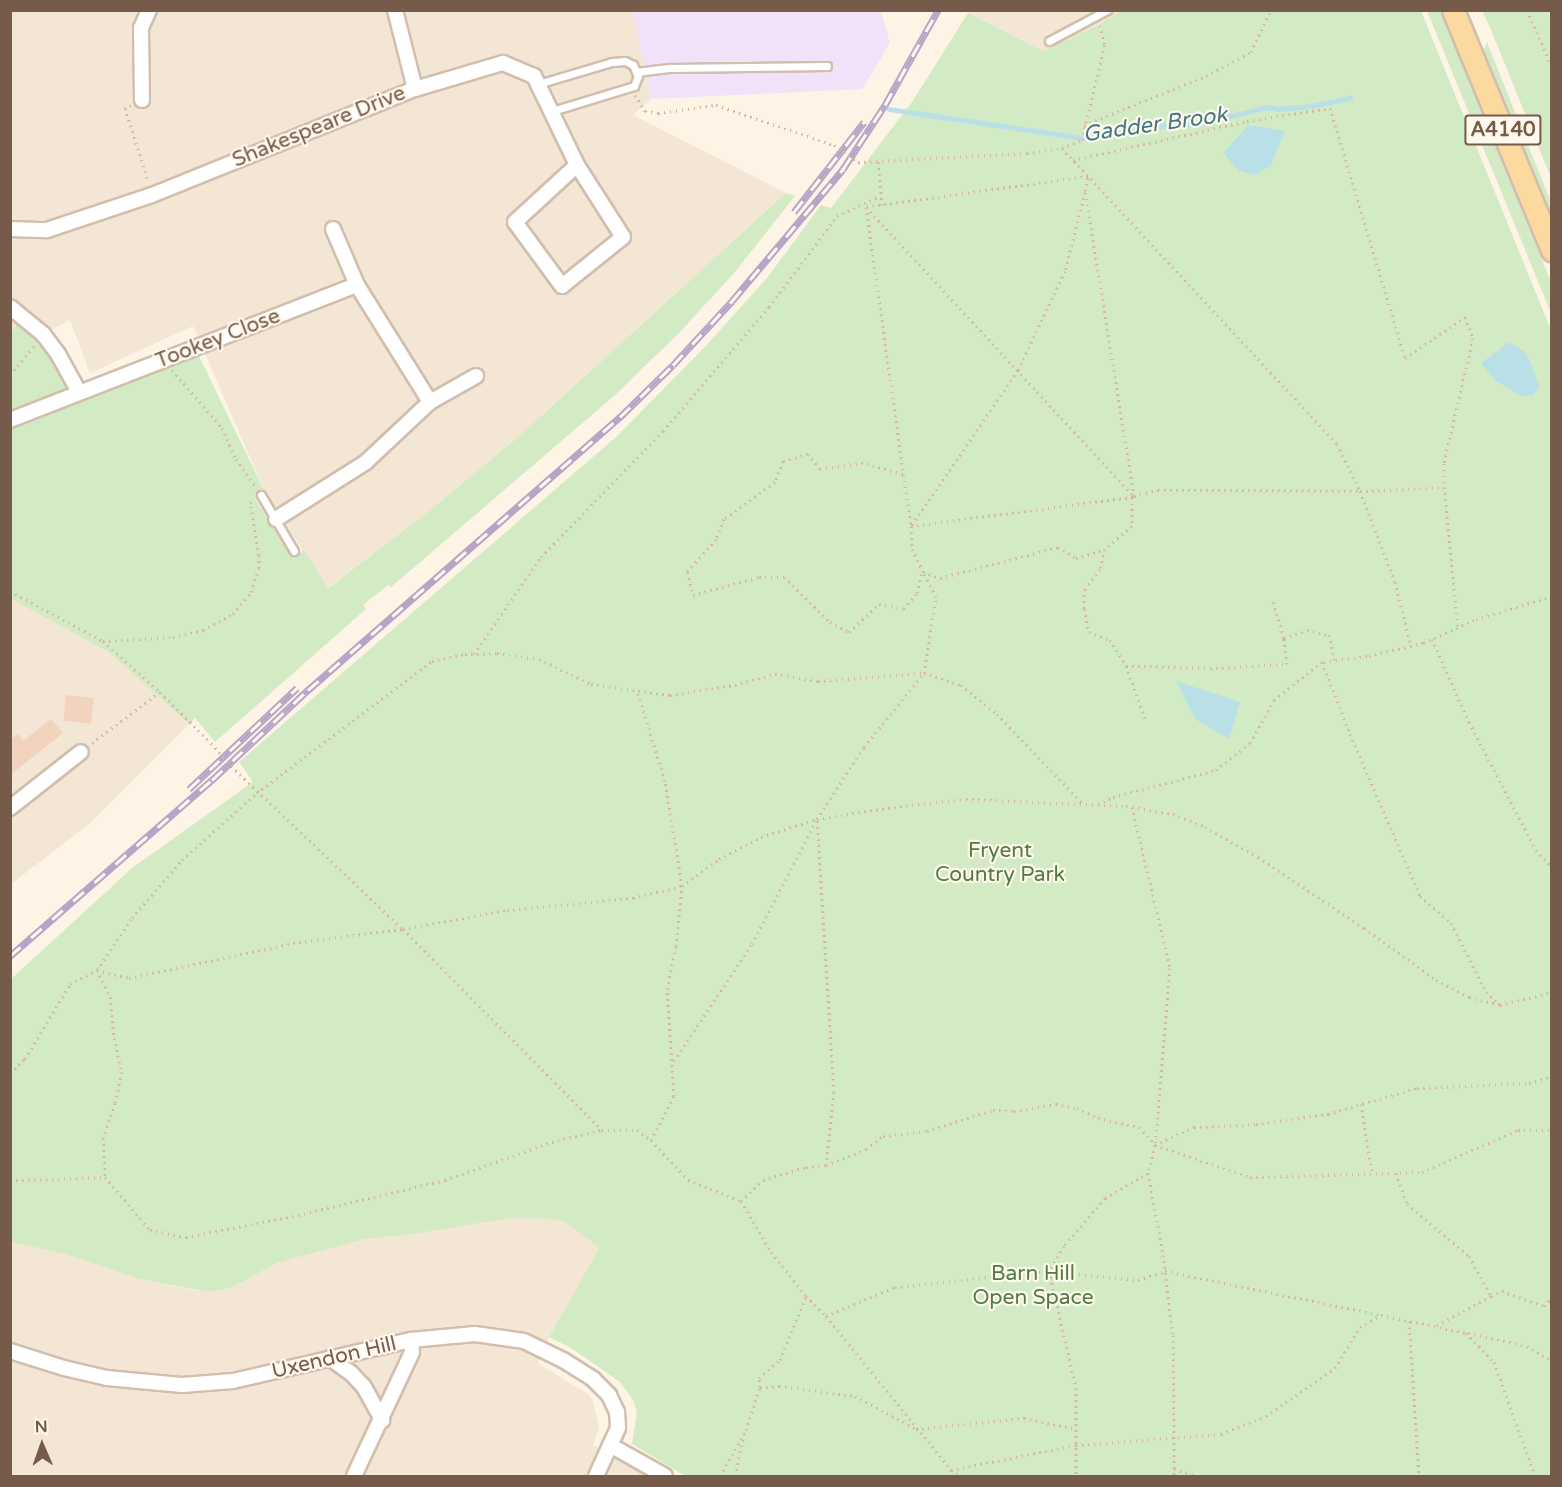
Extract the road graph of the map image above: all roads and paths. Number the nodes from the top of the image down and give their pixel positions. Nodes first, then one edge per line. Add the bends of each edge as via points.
1 (149, 10) edge
2 (395, 10) edge
3 (1107, 10) edge
4 (1271, 10) edge
5 (1453, 10) edge
6 (1527, 10) edge
7 (1097, 16) junction
8 (1050, 41) dead end
9 (827, 66) dead end
10 (1551, 67) edge
11 (636, 72) junction
12 (538, 84) junction
13 (631, 87) junction
14 (415, 89) junction
15 (142, 100) joint
16 (552, 111) junction
17 (1084, 125) junction
18 (1062, 148) junction
19 (1073, 160) junction
20 (879, 161) junction
21 (577, 165) junction
22 (1088, 176) junction
23 (1085, 191) junction
24 (152, 195) junction
25 (880, 196) junction
26 (882, 204) junction
27 (866, 207) junction
28 (10, 229) edge
29 (333, 229) dead end
30 (1551, 250) edge
31 (357, 285) junction
32 (10, 307) edge
33 (43, 334) junction
34 (163, 360) junction
35 (1018, 370) junction
36 (10, 375) edge
37 (476, 376) dead end
38 (78, 392) junction
39 (430, 402) junction
40 (10, 420) edge
41 (904, 474) junction
42 (1444, 488) junction
43 (1360, 491) junction
44 (261, 495) junction
45 (1133, 496) junction
46 (276, 519) junction
47 (911, 526) junction
48 (1105, 549) junction
49 (294, 550) dead end
50 (922, 572) junction
51 (10, 591) edge
52 (1551, 596) edge
53 (1273, 602) dead end
54 (1458, 627) junction
55 (1284, 638) junction
56 (1432, 639) junction
57 (103, 641) junction
58 (1411, 646) junction
59 (474, 654) junction
60 (1335, 660) junction
61 (1322, 662) junction
62 (1126, 666) junction
63 (924, 673) junction
64 (637, 690) junction
65 (160, 692) junction
66 (1146, 721) dead end
67 (81, 752) joint
68 (257, 793) junction
69 (1083, 804) junction
70 (1096, 805) junction
71 (1132, 807) junction
72 (10, 808) edge
73 (817, 819) junction
74 (1551, 867) edge
75 (682, 886) junction
76 (404, 929) junction
77 (97, 970) junction
78 (1551, 992) edge
79 (1500, 1005) junction
80 (673, 1062) junction
81 (10, 1073) edge
82 (1551, 1077) edge
83 (1361, 1104) junction
84 (602, 1130) junction
85 (1551, 1130) edge
86 (651, 1140) junction
87 (1155, 1145) junction
88 (826, 1165) junction
89 (1148, 1173) junction
90 (1372, 1173) junction
91 (1396, 1173) junction
92 (105, 1177) junction
93 (10, 1180) edge
94 (741, 1201) junction
95 (1165, 1271) junction
96 (1049, 1272) junction
97 (806, 1296) junction
98 (1491, 1296) junction
99 (1551, 1298) edge
100 (1381, 1315) junction
101 (826, 1316) junction
102 (1409, 1321) junction
103 (1434, 1326) junction
104 (1466, 1333) junction
105 (411, 1340) junction
106 (10, 1351) edge
107 (330, 1358) junction
108 (1551, 1361) edge
109 (760, 1387) junction
110 (382, 1420) junction
111 (916, 1429) junction
112 (1076, 1429) junction
113 (746, 1431) junction
114 (1173, 1437) junction
115 (1076, 1444) junction
116 (610, 1445) junction
117 (1174, 1469) junction
118 (951, 1470) junction
119 (354, 1476) edge
120 (596, 1476) edge
121 (665, 1476) edge
122 (720, 1476) edge
123 (735, 1476) edge
124 (947, 1476) edge
125 (960, 1476) edge
126 (1076, 1476) edge
127 (1174, 1476) edge
128 (1197, 1476) edge
129 (1419, 1476) edge
130 (1535, 1476) edge

1 - 15 street via 141,28
2 - 14 street
3 - 7 lane
4 - 17 path via 1251,52 1206,76
5 - 30 main road, A4140
6 - 10 path
7 - 8 lane
7 - 17 path via 1105,44
9 - 11 lane
11 - 12 lane via 625,61 612,62
11 - 13 lane
12 - 14 street, Shakespeare Drive via 534,76 503,63
12 - 16 street, Shakespeare Drive
13 - 16 lane
13 - 20 path, bridge via 645,111 658,113 716,105 834,145 858,162
14 - 24 street, Shakespeare Drive
15 - 24 path via 125,108
16 - 21 street, Shakespeare Drive
17 - 18 path via 1082,140
18 - 19 path
18 - 20 path
19 - 22 path
19 - 42 path via 1247,121 1330,108 1406,358 1465,317 1473,338 1444,463
20 - 25 path
21 - 21 street, Shakespeare Drive via 623,237 562,286 515,222
22 - 23 path
22 - 26 path
22 - 43 path via 1337,444
23 - 35 path via 1065,271
23 - 45 path
24 - 28 street, Shakespeare Drive via 48,230
25 - 26 path
25 - 59 path via 837,216 769,307 663,431 541,557
26 - 27 path
27 - 35 path
27 - 41 path
29 - 31 street
31 - 34 street, Tookey Close
31 - 39 street
32 - 33 street
33 - 36 path
33 - 38 street
34 - 38 street, Tookey Close
34 - 44 path via 222,428 236,459
35 - 45 path
35 - 47 path
37 - 39 street
38 - 40 street, Tookey Close
39 - 46 street via 366,462
41 - 47 path
41 - 50 path via 863,463 819,469 808,454 783,461 775,482 724,519 717,539 687,572 693,595 759,577 784,577 830,622 849,632 879,604 904,609 917,593
42 - 43 path
42 - 54 path
43 - 45 path via 1158,490
43 - 58 path via 1395,582
44 - 46 lane
44 - 57 path via 250,503 259,568 251,592 232,614 203,630 173,637
45 - 47 path
45 - 48 path via 1132,526
46 - 49 lane
47 - 50 path via 912,549
48 - 50 path via 1076,558 1058,547 940,578
48 - 62 path via 1100,569 1085,590 1084,609 1089,632 1110,640
50 - 63 path via 936,597
51 - 57 path
52 - 54 path
53 - 55 path
54 - 56 path
55 - 60 path via 1307,630 1329,635
55 - 62 path via 1287,664 1210,668
56 - 58 path
56 - 74 path via 1469,722 1536,850
57 - 65 path
58 - 60 path
59 - 64 path via 539,659 591,684
59 - 68 path via 432,661
60 - 61 path
61 - 70 path via 1274,700 1250,743 1216,770
61 - 79 path via 1420,896 1451,923 1486,992
62 - 66 path
63 - 64 path via 818,681 776,674 670,695
63 - 69 path via 961,685 997,714
63 - 73 path via 864,747
64 - 75 path via 665,781
65 - 67 path
65 - 68 path, bridge
67 - 72 street
68 - 76 path
68 - 77 path via 182,860 132,918
69 - 70 path
69 - 73 path via 966,799
70 - 71 path
71 - 79 path via 1173,814 1206,827 1258,856 1436,980 1469,997
71 - 87 path via 1170,968
73 - 75 path via 761,837 719,859
73 - 80 path via 752,944
73 - 88 path via 834,1092
75 - 76 path via 633,898 507,910
75 - 80 path via 667,989
76 - 77 path via 299,942 129,978
76 - 84 path
77 - 81 path via 70,984 25,1059
77 - 92 path via 110,997 122,1072 103,1138
78 - 79 path
80 - 86 path via 674,1096
82 - 83 path via 1528,1083 1418,1088
83 - 87 path via 1304,1117 1194,1127
83 - 90 path
84 - 86 path via 637,1130
84 - 92 path via 552,1142 445,1180 186,1237 150,1230
85 - 91 path via 1518,1130 1422,1172
86 - 94 path via 688,1180
87 - 88 path via 1139,1127 1056,1104 1014,1112 993,1110 927,1131 884,1136 866,1149
87 - 89 path
87 - 90 path via 1250,1177
88 - 94 path via 763,1180
89 - 95 path
89 - 96 path via 1104,1198 1064,1246
90 - 91 path
91 - 98 path via 1407,1204 1469,1256
92 - 93 path
94 - 97 path via 771,1252
95 - 96 path via 1138,1280
95 - 100 path
95 - 114 path via 1173,1335
96 - 101 path via 895,1287
96 - 112 path via 1076,1388
97 - 101 path
97 - 109 path via 780,1360 759,1378
98 - 99 path via 1502,1291 1544,1306
98 - 103 path
100 - 102 path
100 - 114 path via 1360,1327 1335,1368 1266,1416 1221,1434
101 - 111 path
102 - 103 path
102 - 129 path
103 - 104 path
104 - 108 path via 1527,1346
104 - 130 path via 1494,1362
105 - 107 street, Uxendon Hill
105 - 110 street via 412,1352
105 - 116 street, Uxendon Hill via 475,1334 524,1341 563,1360 593,1379 609,1395 617,1412 618,1428
106 - 107 street, Uxendon Hill via 107,1378 182,1385 233,1381
107 - 110 street via 364,1387
109 - 111 path via 855,1396
109 - 113 path
110 - 119 street
111 - 112 path via 1024,1418
111 - 118 path
112 - 115 path
113 - 122 path
113 - 123 path
114 - 115 path
114 - 117 path
115 - 118 path
115 - 126 path
116 - 120 street
116 - 121 street
117 - 127 path
117 - 128 path
118 - 124 path
118 - 125 path

